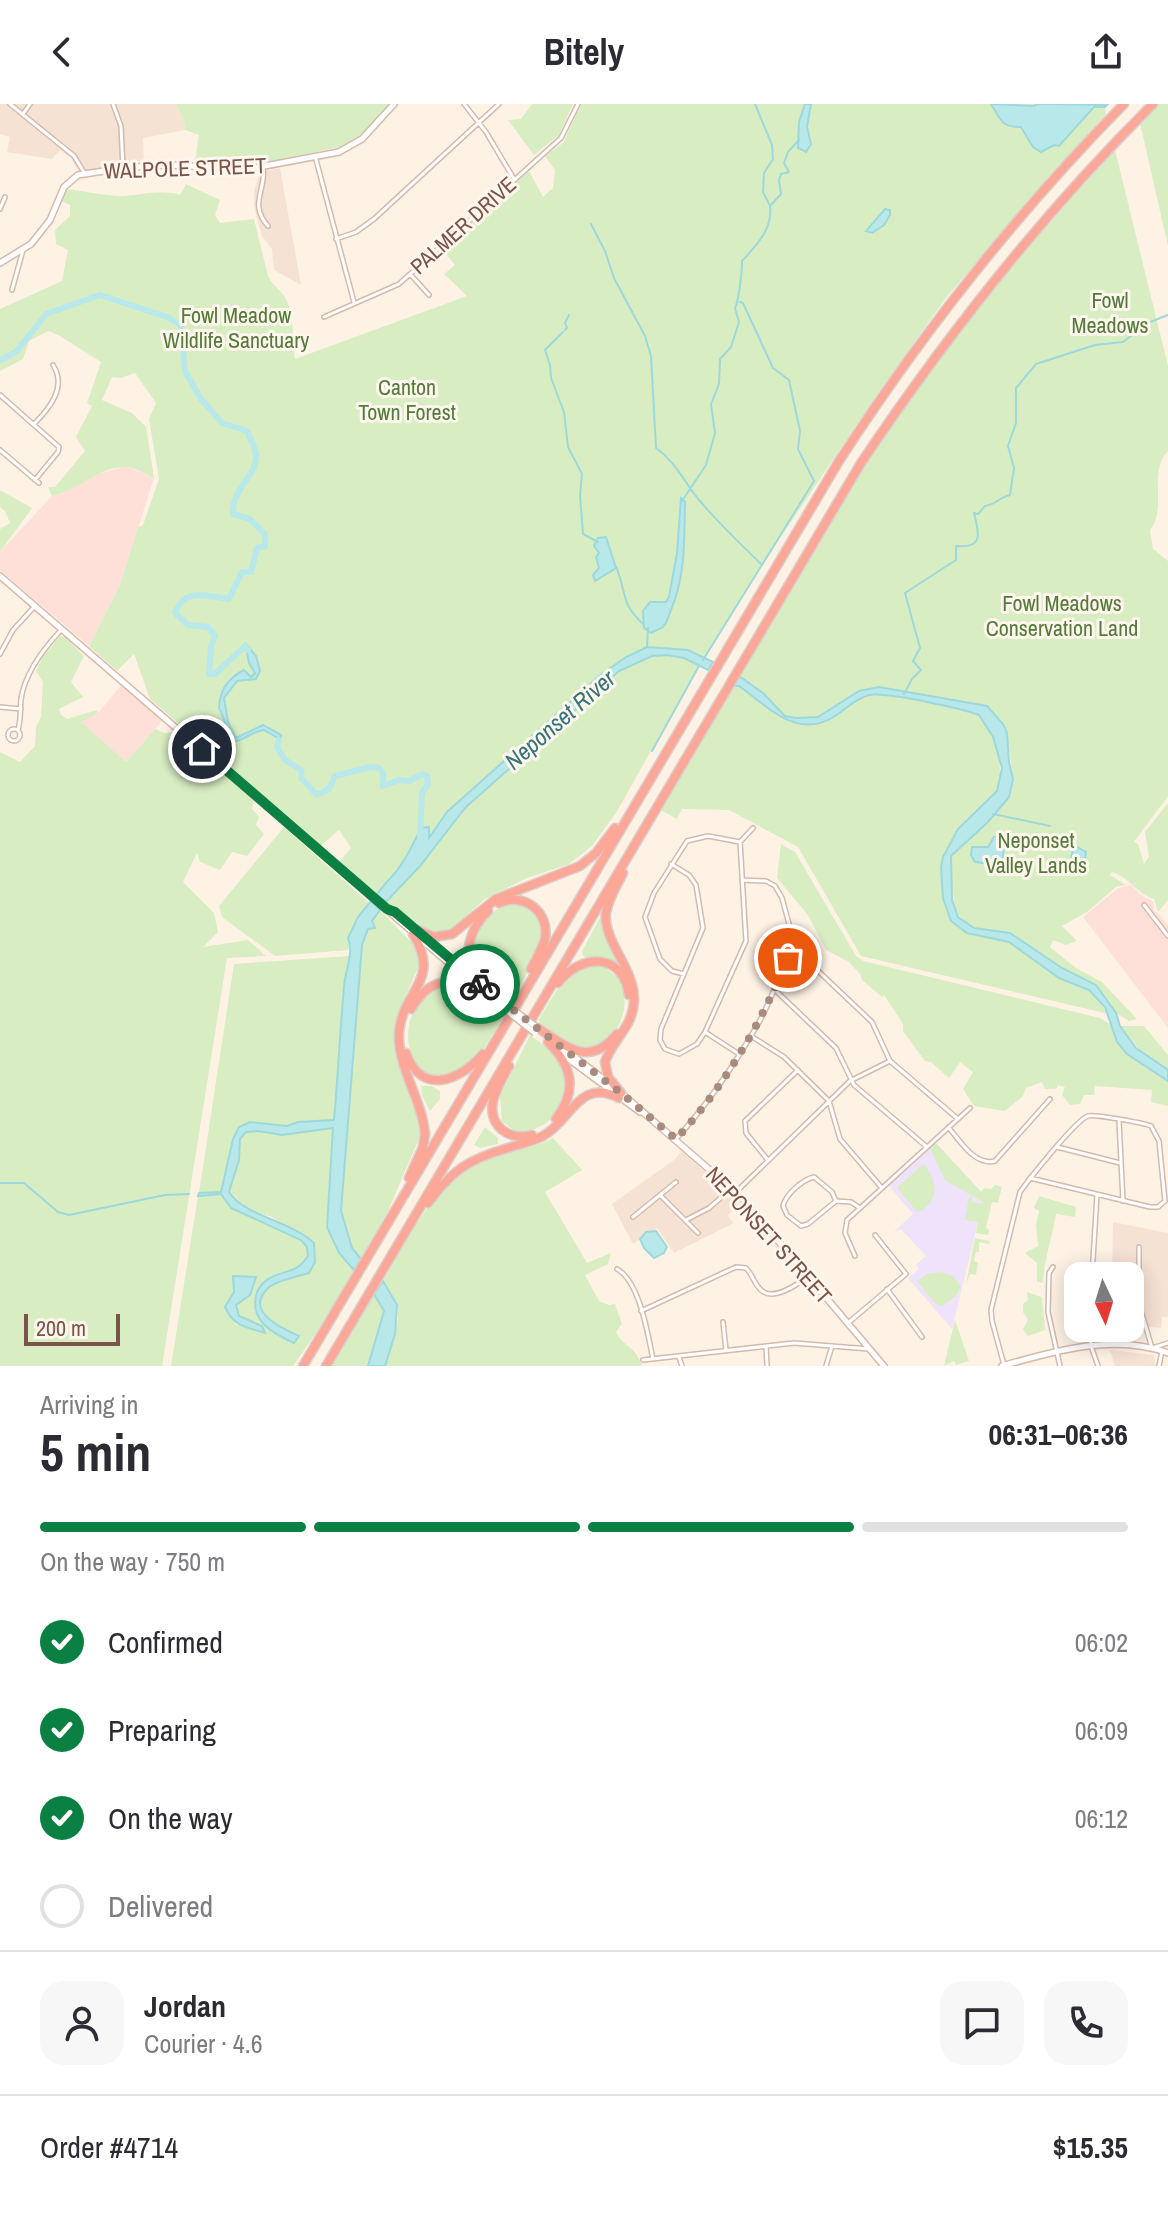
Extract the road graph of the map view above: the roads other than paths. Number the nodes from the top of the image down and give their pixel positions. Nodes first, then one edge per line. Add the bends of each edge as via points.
1 (10, 104) edge
2 (30, 104) edge
3 (113, 104) edge
4 (394, 104) edge
5 (464, 104) edge
6 (499, 104) edge
7 (578, 104) edge
8 (1124, 104) edge
9 (1153, 104) edge
10 (23, 114) junction
11 (479, 122) junction
12 (315, 156) junction
13 (263, 167) junction
14 (123, 168) junction
15 (85, 174) junction
16 (514, 179) junction
17 (5, 197) dead end
18 (0, 209) edge
19 (268, 226) dead end
20 (336, 239) junction
21 (23, 250) junction
22 (0, 263) edge
23 (410, 274) junction
24 (12, 290) dead end
25 (429, 295) dead end
26 (354, 302) junction
27 (324, 317) dead end
28 (53, 365) dead end
29 (0, 395) edge
30 (34, 424) junction
31 (0, 450) edge
32 (0, 576) edge
33 (35, 606) junction
34 (62, 629) junction
35 (0, 654) edge
36 (0, 707) edge
37 (21, 709) junction
38 (18, 730) dead end
39 (638, 799) junction
40 (753, 828) dead end
41 (642, 831) junction
42 (740, 842) junction
43 (671, 864) junction
44 (742, 880) junction
45 (1144, 905) dead end
46 (414, 931) junction
47 (1168, 936) edge
48 (809, 941) dead end
49 (796, 950) junction
50 (684, 974) junction
51 (485, 987) junction
52 (775, 990) junction
53 (541, 1001) junction
54 (503, 1005) junction
55 (515, 1008) junction
56 (537, 1031) junction
57 (705, 1032) junction
58 (751, 1036) junction
59 (520, 1037) junction
60 (494, 1042) junction
61 (548, 1042) junction
62 (739, 1054) junction
63 (890, 1061) junction
64 (798, 1070) junction
65 (850, 1081) junction
66 (620, 1095) junction
67 (1050, 1099) dead end
68 (829, 1101) junction
69 (970, 1108) dead end
70 (958, 1119) junction
71 (1119, 1121) junction
72 (949, 1128) junction
73 (676, 1139) junction
74 (927, 1147) junction
75 (1057, 1147) junction
76 (767, 1159) junction
77 (1120, 1163) junction
78 (1030, 1178) junction
79 (676, 1182) dead end
80 (881, 1187) junction
81 (734, 1191) junction
82 (661, 1195) junction
83 (1097, 1195) junction
84 (836, 1201) junction
85 (1123, 1201) junction
86 (397, 1206) junction
87 (860, 1208) junction
88 (633, 1217) dead end
89 (686, 1220) junction
90 (412, 1221) junction
91 (698, 1233) dead end
92 (875, 1235) dead end
93 (1139, 1247) dead end
94 (855, 1256) dead end
95 (1093, 1262) edge
96 (1053, 1267) dead end
97 (617, 1269) dead end
98 (809, 1276) junction
99 (887, 1289) junction
100 (641, 1311) junction
101 (723, 1322) dead end
102 (848, 1323) junction
103 (922, 1337) dead end
104 (1091, 1342) edge
105 (1168, 1343) edge
106 (766, 1346) junction
107 (832, 1346) junction
108 (1091, 1346) junction
109 (1152, 1348) junction
110 (869, 1349) junction
111 (726, 1350) junction
112 (1056, 1351) junction
113 (1165, 1352) edge
114 (679, 1357) junction
115 (653, 1359) junction
116 (643, 1360) dead end
117 (1021, 1363) edge
118 (303, 1366) edge
119 (326, 1366) edge
120 (682, 1366) edge
121 (767, 1366) edge
122 (826, 1366) edge
123 (884, 1366) edge
124 (1003, 1366) edge
125 (1060, 1366) edge
126 (1098, 1366) edge
127 (1159, 1366) edge

1 - 10 street
2 - 10 street
3 - 14 street via 121,126
4 - 12 main road, WALPOLE STREET via 356,143
5 - 11 street
6 - 11 street
7 - 16 street, PALMER DRIVE via 561,138
8 - 39 highway via 1004,236 900,370 826,481
9 - 41 highway via 1043,222 937,354 841,494
10 - 15 street via 74,156
11 - 16 street
11 - 20 street via 374,219
12 - 13 main road, WALPOLE STREET
12 - 20 street
13 - 14 main road, WALPOLE STREET
13 - 19 street via 257,200
14 - 15 main road, WALPOLE STREET
15 - 21 main road, WALPOLE STREET via 69,181 50,220
16 - 23 street, PALMER DRIVE
17 - 18 street
20 - 26 street
21 - 22 main road, WALPOLE STREET
21 - 24 street
23 - 25 street
23 - 26 street, PALMER DRIVE via 391,289
26 - 27 street, PALMER DRIVE
28 - 30 street via 56,393
29 - 30 street
30 - 31 street via 60,449 37,481
32 - 33 main road, NEPONSET STREET
33 - 34 main road, NEPONSET STREET
33 - 35 street
34 - 37 street via 36,661
34 - 46 main road, NEPONSET STREET
36 - 37 street
37 - 38 street
39 - 46 highway via 600,848 576,868 496,899 449,936
39 - 55 highway
40 - 42 street
41 - 53 highway
41 - 66 highway via 606,913 634,1003 605,1063
42 - 43 street via 698,836
42 - 44 street
43 - 50 street via 696,885 702,919
43 - 50 street via 647,907 645,922 660,959
44 - 49 street via 775,886
44 - 57 street via 746,941
45 - 47 street
46 - 51 main road, NEPONSET STREET
46 - 54 main road, NEPONSET STREET
46 - 86 highway via 424,968 402,1018 399,1044 425,1136
48 - 49 street
49 - 52 street
49 - 63 street via 872,1022
50 - 57 street via 661,1029 662,1045 670,1053 683,1054
51 - 54 main road, NEPONSET STREET
51 - 55 highway via 468,959 475,928 501,902 530,904 542,918 545,935
52 - 58 street
52 - 65 street via 836,1048
53 - 56 highway via 569,970 592,961 619,972 629,995 621,1029 597,1051 574,1050
53 - 59 highway
54 - 56 main road, NEPONSET STREET, bridge
54 - 60 highway via 462,984 440,983 415,1002 404,1032 410,1063 436,1080 464,1072
55 - 60 highway
56 - 61 main road, NEPONSET STREET
56 - 66 main road, NEPONSET STREET
57 - 62 street
58 - 62 street
58 - 64 street
59 - 61 highway via 492,1109 500,1129 516,1137 547,1127 567,1100 568,1069
59 - 90 highway
60 - 86 highway
61 - 66 main road, NEPONSET STREET
62 - 73 street
63 - 65 street
63 - 70 street
64 - 68 street
64 - 76 street via 745,1121 746,1133
65 - 68 street
65 - 74 street
66 - 73 main road, NEPONSET STREET
66 - 90 highway via 588,1094 544,1136 465,1164
67 - 72 street via 995,1161 980,1160
68 - 76 street
68 - 80 street via 840,1139
69 - 70 street
70 - 72 street
71 - 75 street via 1093,1114 1084,1117
71 - 77 street
71 - 85 street via 1147,1124 1158,1135 1165,1195 1158,1206
72 - 74 street
73 - 81 main road, NEPONSET STREET
74 - 80 street
75 - 77 street
75 - 78 street
76 - 81 street
77 - 85 street
78 - 83 street
78 - 124 street via 1020,1192 991,1310
79 - 82 street
80 - 87 street
81 - 89 street
81 - 98 main road, NEPONSET STREET
82 - 88 street
82 - 89 street
83 - 85 street
83 - 95 street
84 - 84 street via 803,1226 796,1225 783,1206 787,1196 814,1177
84 - 87 street
86 - 118 highway
87 - 94 street via 845,1225
89 - 91 street
90 - 119 highway
92 - 99 street via 906,1272
93 - 109 street via 1139,1304
96 - 112 street via 1048,1312
97 - 100 street via 627,1276
98 - 100 street via 784,1291 766,1294 750,1271 736,1267
98 - 102 main road, NEPONSET STREET
99 - 102 street
99 - 103 street
100 - 115 street
101 - 111 street
102 - 110 main road, NEPONSET STREET
104 - 108 street
105 - 109 street
106 - 107 street
106 - 111 street
106 - 121 street
107 - 110 street
107 - 122 street
108 - 109 main road
108 - 112 main road
108 - 126 street
109 - 113 main road
110 - 123 main road, NEPONSET STREET
111 - 114 street
112 - 117 main road
112 - 125 street
113 - 127 street
114 - 115 street
114 - 120 street
115 - 116 street
117 - 124 main road

